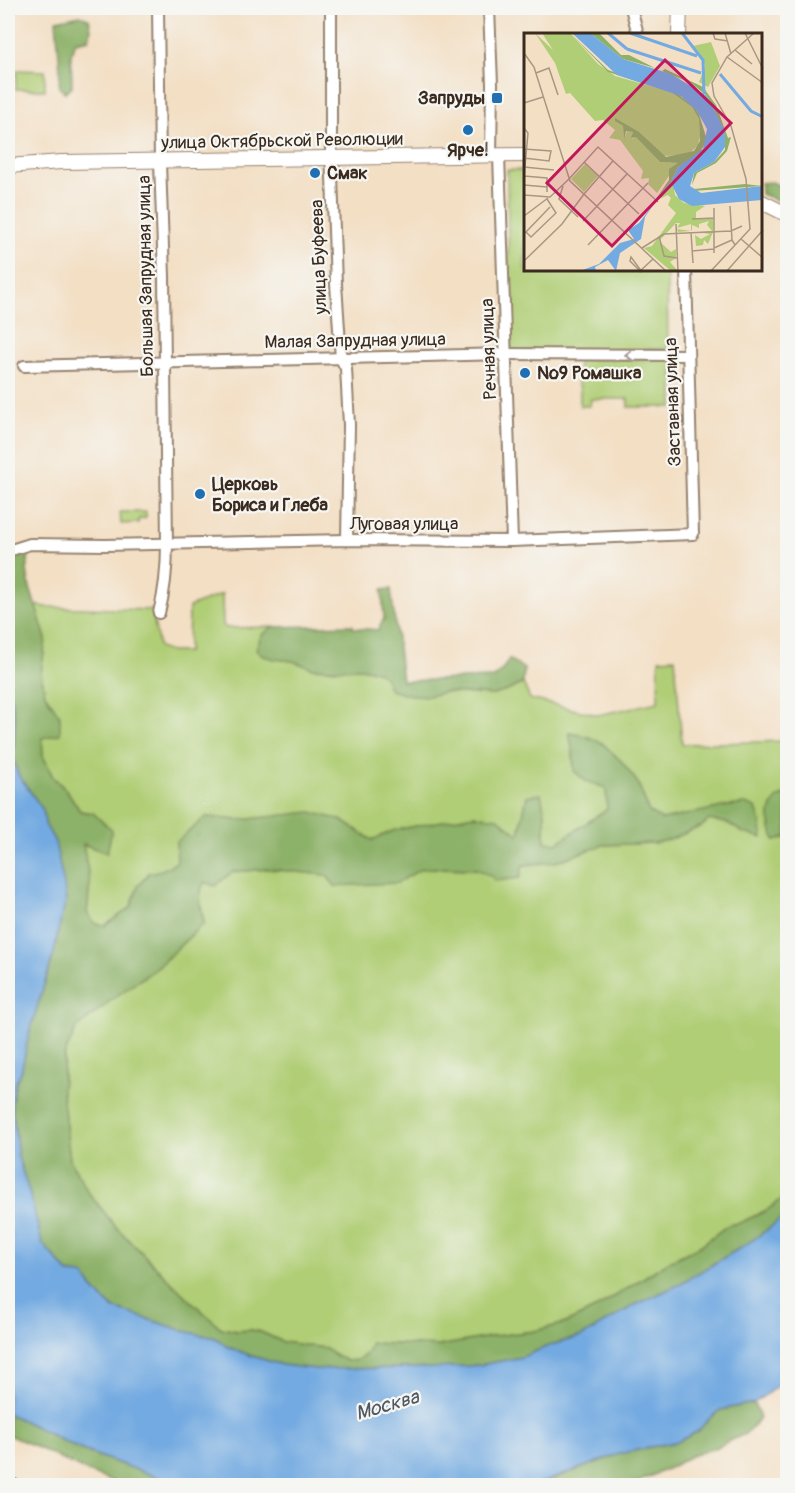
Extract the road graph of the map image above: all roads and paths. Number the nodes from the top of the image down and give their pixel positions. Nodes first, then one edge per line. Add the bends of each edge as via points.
1 (158, 8) edge
2 (331, 8) edge
3 (489, 8) edge
4 (631, 8) edge
5 (680, 8) edge
6 (638, 33) edge
7 (679, 33) edge
8 (524, 155) edge
9 (495, 156) junction
10 (332, 159) junction
11 (8, 161) edge
12 (160, 162) junction
13 (40, 163) junction
14 (8, 166) edge
15 (762, 202) edge
16 (788, 215) edge
17 (686, 272) edge
18 (505, 354) junction
19 (688, 355) junction
20 (341, 359) junction
21 (164, 363) junction
22 (24, 366) dead end
23 (693, 534) joint
24 (347, 540) junction
25 (512, 541) junction
26 (168, 544) junction
27 (8, 551) edge
28 (159, 614) dead end
29 (8, 1482) edge
30 (16, 1485) edge

1 - 12 street, Большая Запрудная улица
2 - 10 street, улица Буфеева
3 - 9 street, Речная улица
4 - 6 street
5 - 7 main road
8 - 9 main road, улица Октябрьской Революции
9 - 10 main road, улица Октябрьской Революции
9 - 18 street, Речная улица
10 - 12 main road, улица Октябрьской Революции
10 - 20 street, улица Буфеева
11 - 13 main road, улица Октябрьской Революции
12 - 13 main road, улица Октябрьской Революции
12 - 21 street, Большая Запрудная улица
13 - 14 main road, улица Октябрьской Революции
15 - 16 main road
17 - 19 street, Заставная улица
19 -> 18 street, Малая Запрудная улица
18 - 20 street, Малая Запрудная улица
18 - 25 street, Речная улица
19 - 23 street, Заставная улица
20 - 21 street, Малая Запрудная улица
20 - 24 street, улица Буфеева via 346,368 349,425
21 - 22 street, Малая Запрудная улица
21 - 26 street, Большая Запрудная улица
23 - 25 street, Луговая улица
24 - 25 street, Луговая улица
24 - 26 street, Луговая улица
26 - 27 street, Луговая улица via 30,544
26 - 28 street, Большая Запрудная улица
29 - 30 street

